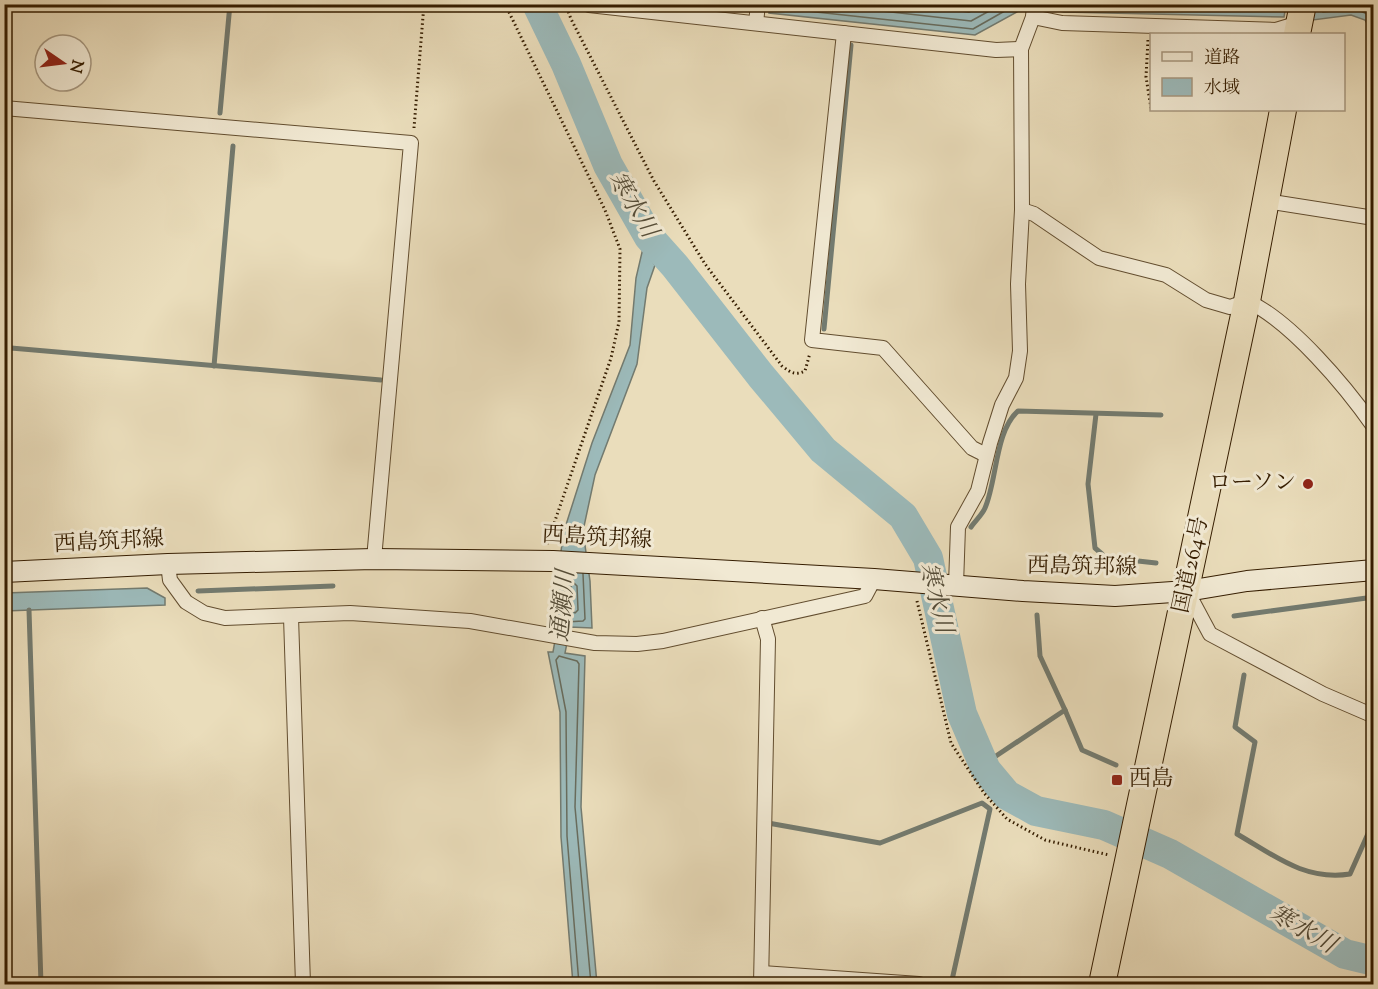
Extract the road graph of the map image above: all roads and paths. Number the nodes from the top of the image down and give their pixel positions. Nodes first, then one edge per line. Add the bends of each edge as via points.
1 (424, 4) edge
2 (505, 4) edge
3 (572, 4) edge
4 (758, 4) edge
5 (589, 5) edge
6 (1033, 11) edge
7 (1300, 21) edge
8 (756, 24) junction
9 (1148, 26) junction
10 (844, 33) junction
11 (1021, 50) junction
12 (1150, 102) edge
13 (4, 108) edge
14 (1283, 111) edge
15 (411, 143) junction
16 (1266, 201) junction
17 (1022, 210) junction
18 (1374, 218) edge
19 (1246, 301) junction
20 (812, 340) junction
21 (1374, 427) edge
22 (986, 455) junction
23 (374, 559) junction
24 (548, 561) junction
25 (168, 564) junction
26 (1374, 570) edge
27 (4, 572) edge
28 (874, 579) junction
29 (913, 581) junction
30 (956, 585) junction
31 (1187, 591) junction
32 (291, 616) junction
33 (762, 618) junction
34 (1374, 716) edge
35 (1130, 856) junction
36 (761, 979) edge
37 (303, 984) edge
38 (919, 984) edge
39 (1102, 984) edge

1 - 15 path
2 - 24 path via 620,249 619,322 611,358 553,522
3 - 20 path via 568,11 571,19 648,171 705,264 791,373 805,371
4 - 8 street
5 - 8 street
6 - 9 street via 1062,23
6 - 11 street
7 - 9 street via 1276,30
8 - 10 street
9 - 12 path via 1146,77
10 - 11 street
10 - 20 street
11 - 17 street
13 - 15 street
14 - 16 highway, 国道264号
15 - 23 street
16 - 18 street
16 - 19 highway, 国道264号
17 - 19 street via 1099,258 1166,275 1206,300 1230,307
17 - 22 street via 1020,351 1016,378 1002,405
19 - 21 street via 1261,308 1335,376
19 - 31 highway, 国道264号
20 - 22 street via 884,348 972,448
22 - 30 street via 978,490 958,527
23 - 24 main road, 西島筑邦線
23 - 25 main road, 西島筑邦線
24 - 28 main road, 西島筑邦線
25 - 27 main road, 西島筑邦線
25 - 32 street via 170,580 177,591 204,613 225,618
26 - 31 main road, 西島筑邦線 via 1247,581
28 - 29 main road, 西島筑邦線
28 - 33 street via 865,596
29 - 30 main road, 西島筑邦線
29 - 35 path via 951,743 984,793 1007,819 1045,840 1104,855
30 - 31 main road, 西島筑邦線 via 1115,596
31 - 34 street via 1210,634 1323,694
31 - 35 highway, 国道264号
32 - 33 street via 350,613 470,621 595,643 626,644 663,641
32 - 37 street
33 - 36 street via 768,639
35 - 39 highway, 国道264号
36 - 38 street

